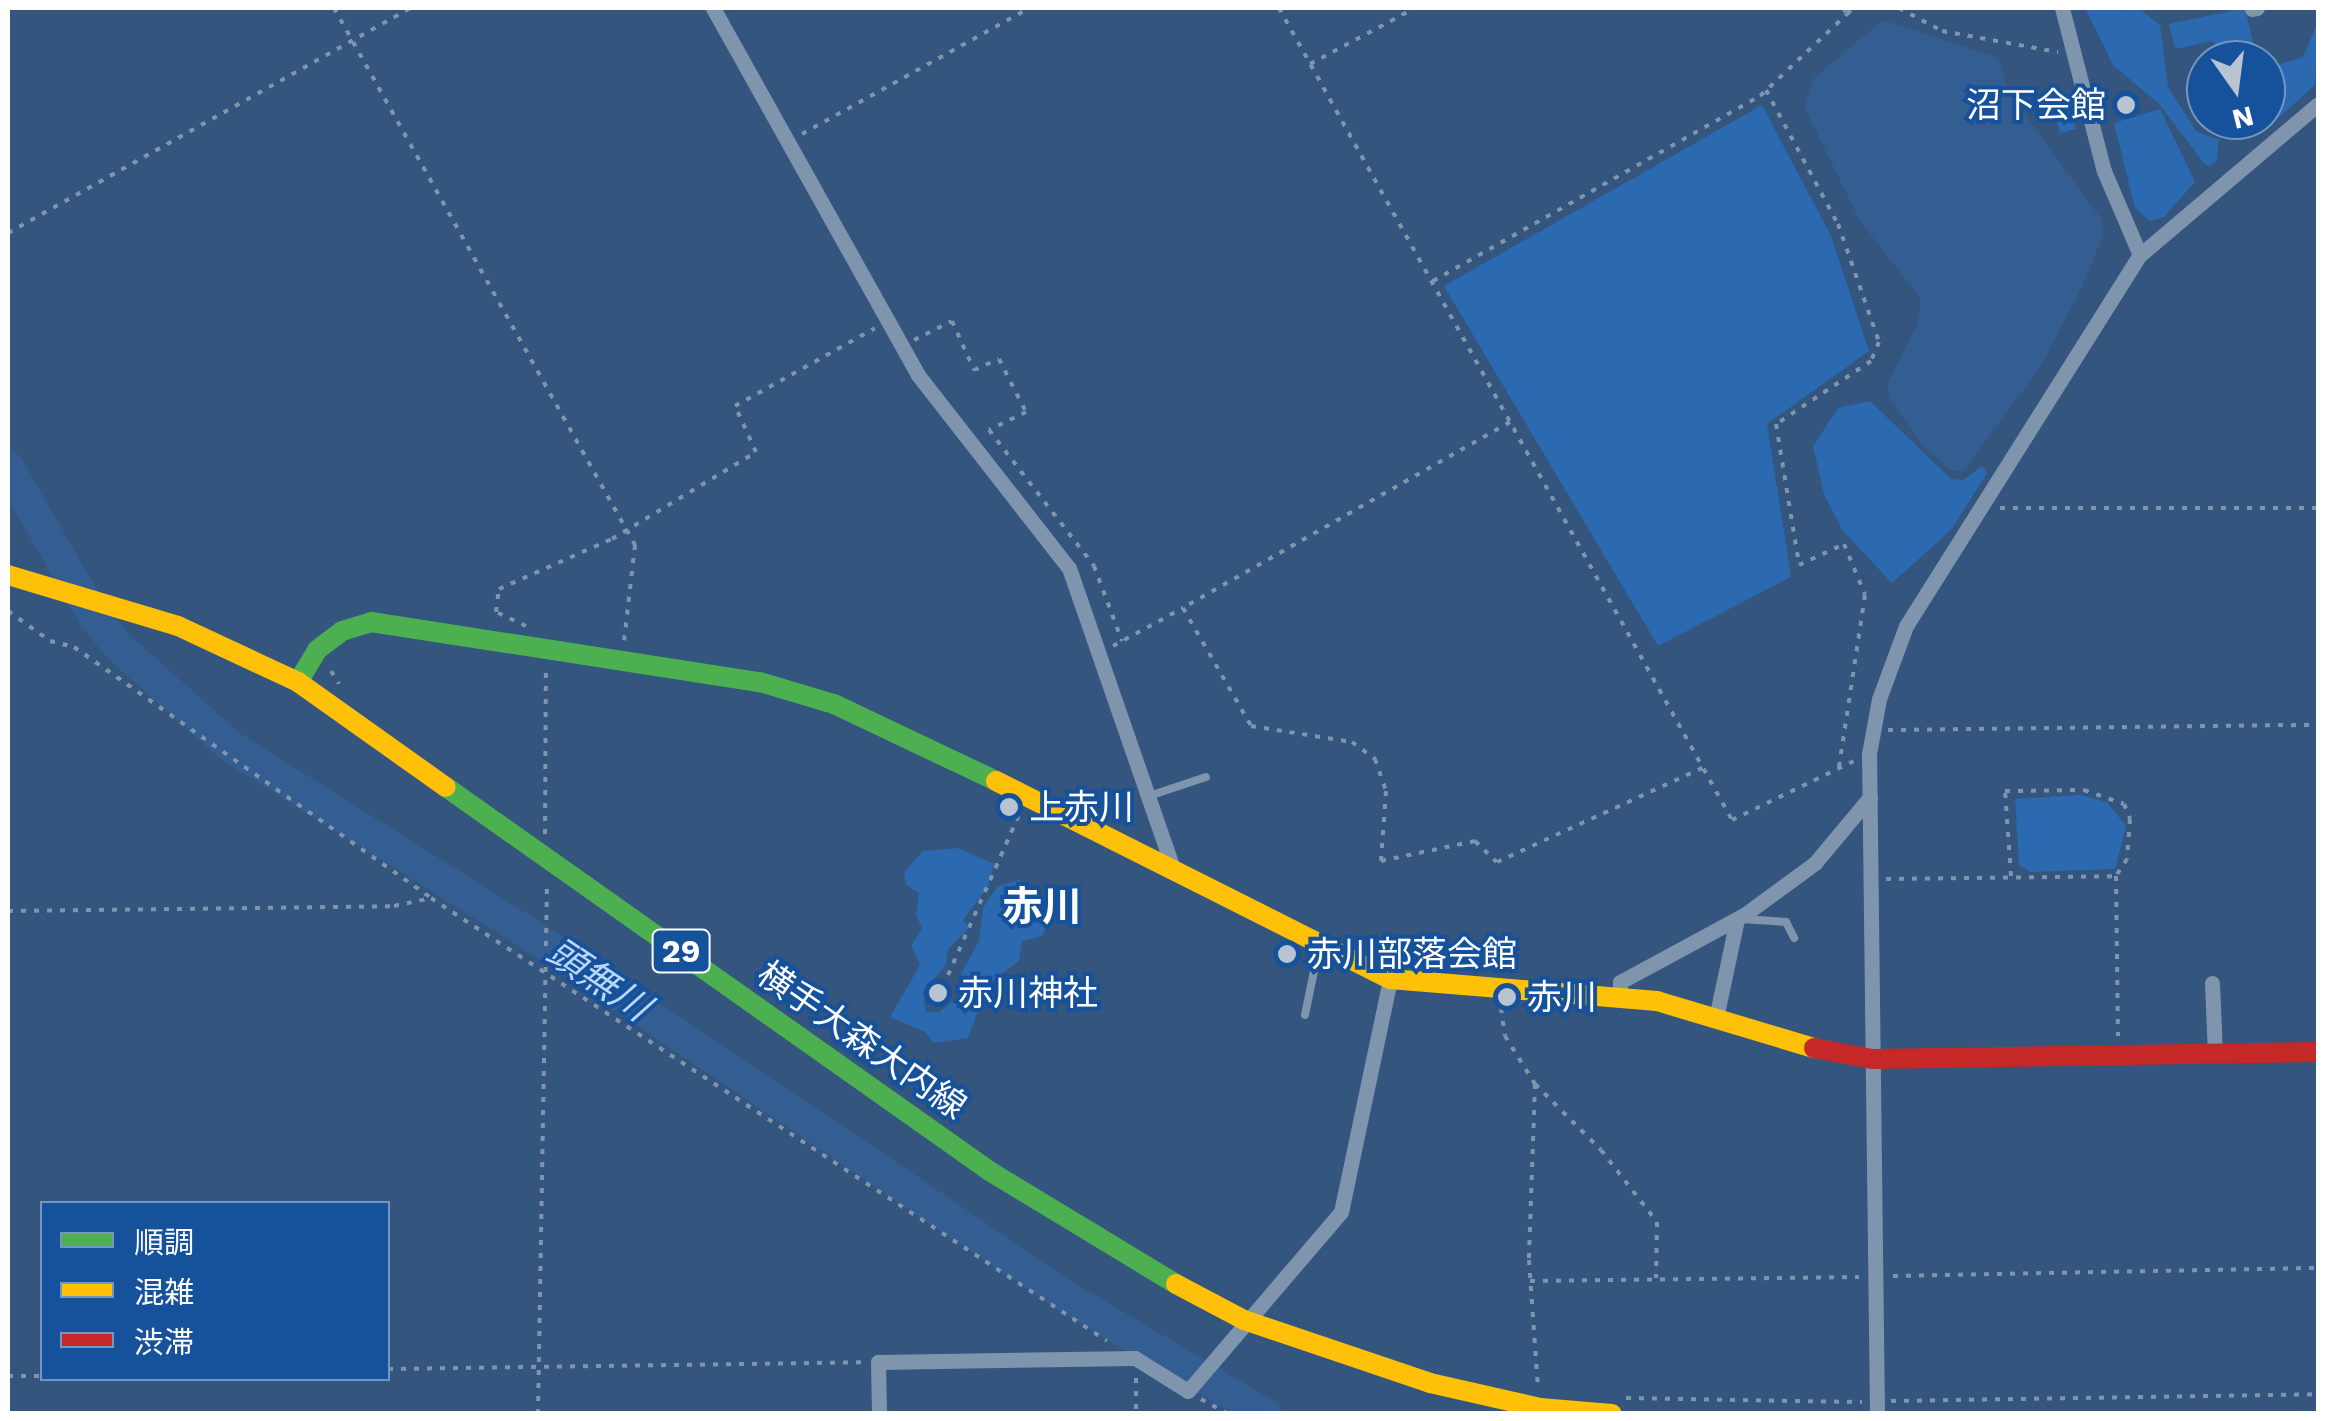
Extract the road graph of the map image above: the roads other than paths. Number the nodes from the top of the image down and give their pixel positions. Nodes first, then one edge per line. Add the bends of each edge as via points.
1 (714, 8) edge
2 (2062, 8) edge
3 (2318, 104) edge
4 (2140, 255) junction
5 (12, 576) edge
6 (298, 682) junction
7 (1206, 777) dead end
8 (1148, 796) junction
9 (1870, 797) junction
10 (1172, 865) junction
11 (1737, 919) junction
12 (1794, 938) dead end
13 (1320, 942) junction
14 (1390, 979) junction
15 (2212, 984) dead end
16 (1620, 996) junction
17 (1306, 1014) dead end
18 (1716, 1018) junction
19 (2318, 1052) edge
20 (2215, 1054) junction
21 (1872, 1059) junction
22 (1244, 1320) junction
23 (1610, 1405) edge
24 (1876, 1408) edge
25 (879, 1414) edge

1 - 8 street via 902,346 943,410 1069,568
2 - 4 street via 2104,170
3 - 4 street
4 - 9 street via 1906,626 1873,730
5 - 6 street, 横手大森大内線 / 29 via 110,602
6 - 10 street via 317,650 370,622 760,682 834,704
6 - 22 street, 横手大森大内線 / 29 via 991,1172 1133,1261
7 - 8 lane
8 - 10 street
9 - 11 street via 1815,862
9 - 21 street
10 - 13 street
11 - 12 lane via 1786,922
11 - 16 street via 1620,982
11 - 18 street
13 - 14 street
13 - 17 lane
14 - 16 street
14 - 22 street via 1342,1212
15 - 20 street
16 - 18 street
18 - 21 street via 1799,1045
19 - 20 street
20 - 21 street
21 - 24 street
22 - 23 street, 横手大森大内線 / 29 via 1430,1383 1540,1408
22 - 25 street via 1188,1392 1135,1358 878,1362

